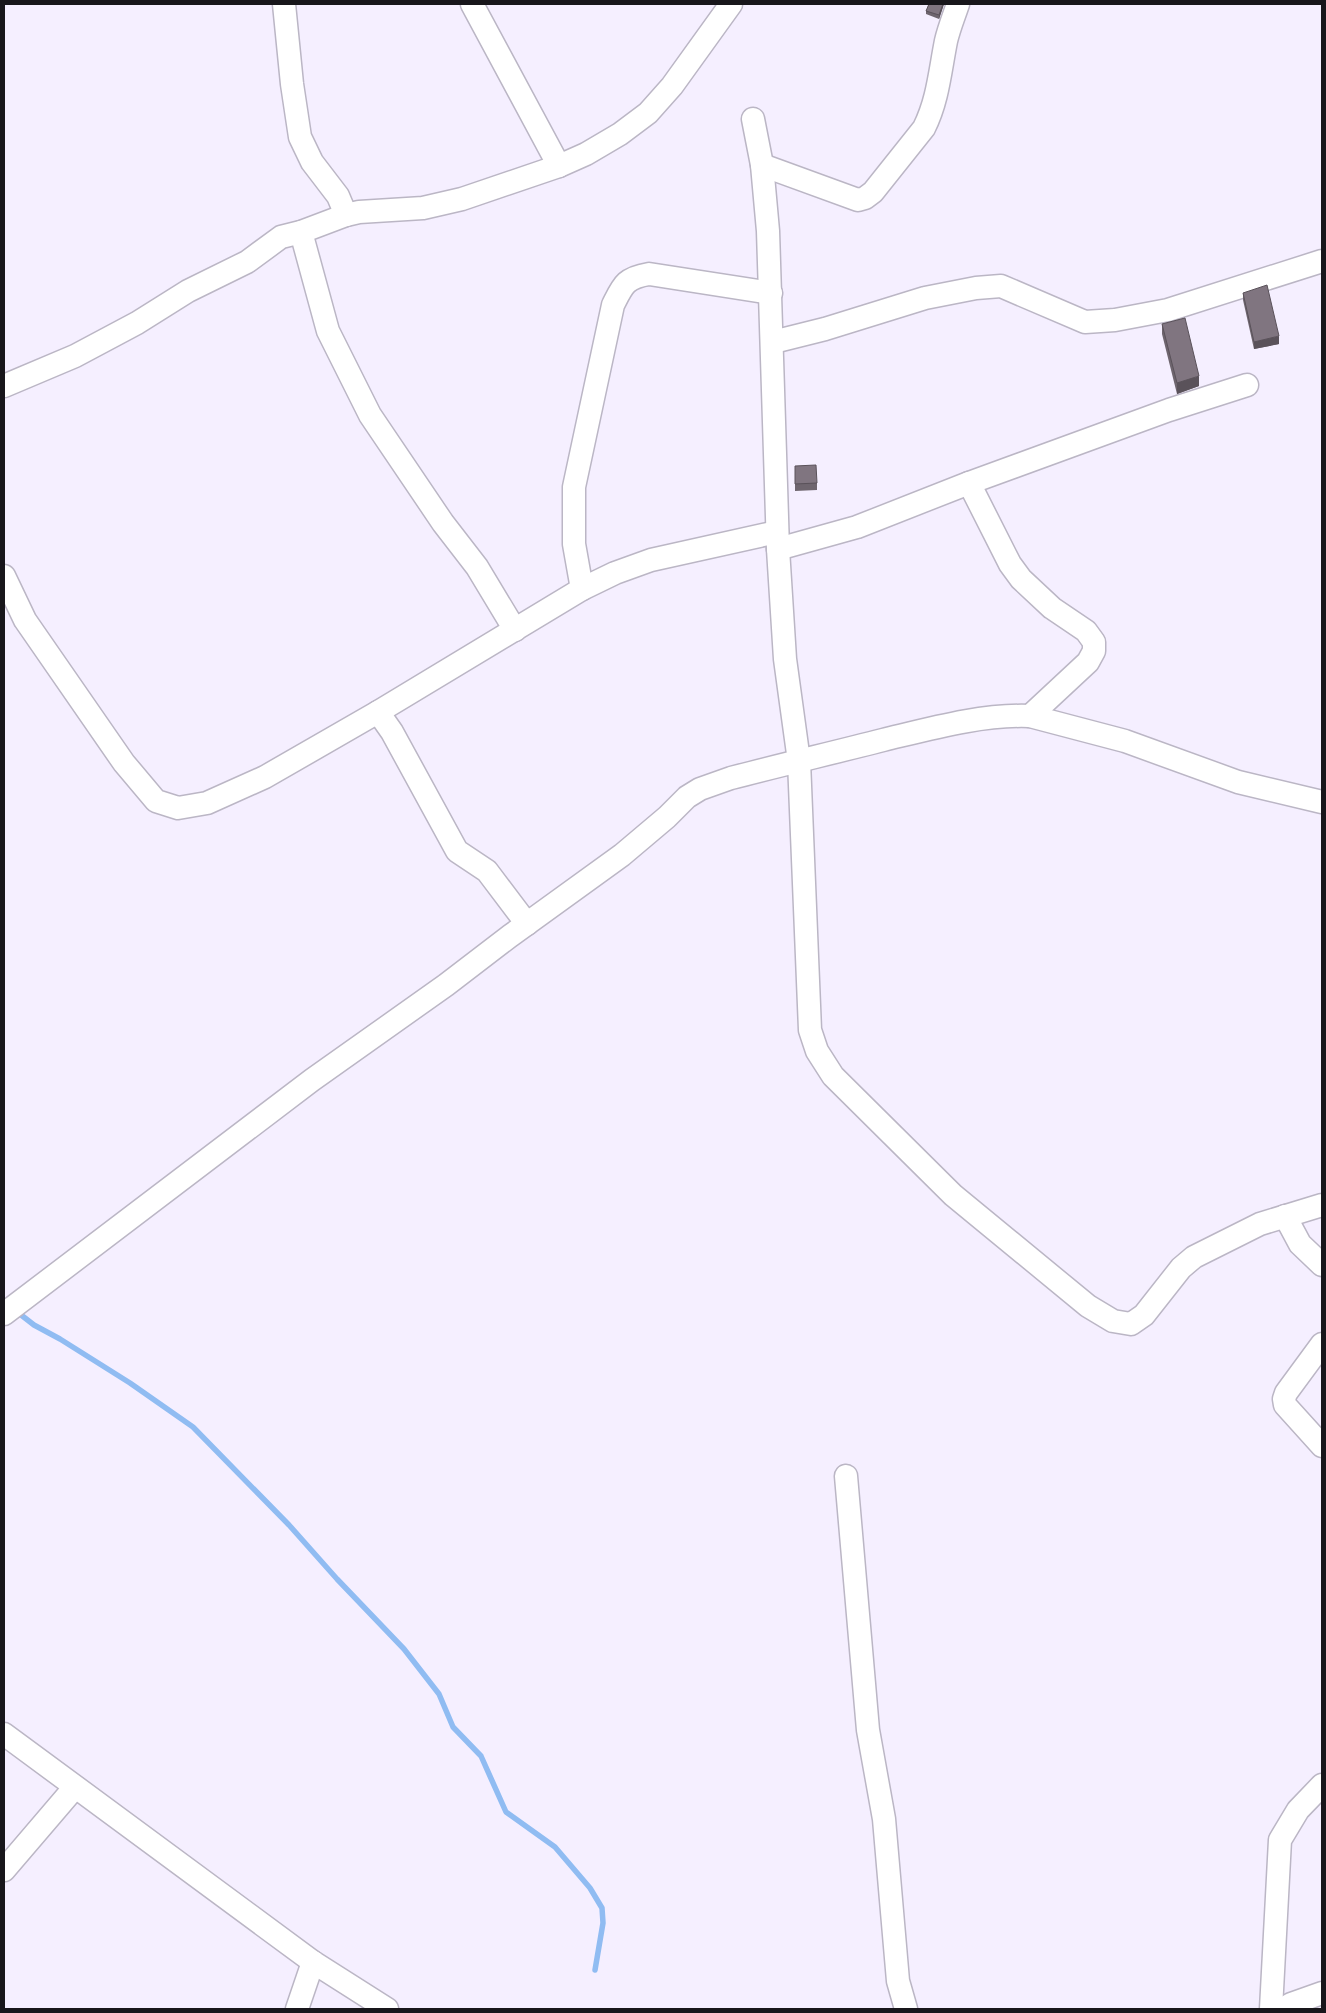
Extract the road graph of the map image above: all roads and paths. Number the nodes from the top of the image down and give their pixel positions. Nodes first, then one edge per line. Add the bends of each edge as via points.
1 (284, 4) edge
2 (472, 4) edge
3 (731, 4) edge
4 (958, 4) edge
5 (753, 119) dead end
6 (762, 165) junction
7 (559, 166) junction
8 (346, 214) junction
9 (301, 232) junction
10 (1322, 261) edge
11 (770, 293) junction
12 (773, 342) junction
13 (1247, 385) dead end
14 (4, 386) edge
15 (969, 483) junction
16 (778, 540) junction
17 (4, 576) edge
18 (582, 589) junction
19 (515, 630) junction
20 (378, 712) junction
21 (1030, 716) junction
22 (799, 761) junction
23 (1322, 802) edge
24 (527, 924) junction
25 (1322, 1205) edge
26 (1285, 1216) junction
27 (1322, 1265) edge
28 (4, 1314) edge
29 (1322, 1344) edge
30 (1322, 1446) edge
31 (846, 1476) dead end
32 (4, 1734) edge
33 (1322, 1784) edge
34 (75, 1787) junction
35 (4, 1870) edge
36 (313, 1962) junction
37 (1322, 1993) edge
38 (297, 2009) edge
39 (387, 2009) edge
40 (906, 2009) edge
41 (1271, 2009) edge
42 (1283, 2009) edge

1 - 8 street via 300,137 312,162 338,196
2 - 7 street
3 - 7 street via 672,86 648,113 620,134
4 - 6 street via 946,40 936,99 929,118 873,192 858,200
5 - 6 street
6 - 11 street
7 - 8 street via 462,199 423,208
8 - 9 street
9 - 14 street via 281,237 247,262 188,291 83,352
9 - 19 street via 328,331 370,415 477,568
10 - 12 street via 1168,310 1115,320 1085,322 1001,286 925,298
11 - 12 street
11 - 18 street via 649,274 634,276 622,285 613,305 574,487 574,544
12 - 16 street
13 - 15 street
15 - 16 street via 857,528
15 - 21 street via 1010,564 1021,579 1052,608 1086,631 1094,642 1094,651 1088,662
16 - 18 street via 651,560
16 - 22 street via 785,659
17 - 20 street via 25,620 124,763 156,800 178,808 207,803 265,777
18 - 19 street
19 - 20 street
20 - 24 street via 457,851 486,871
21 - 22 street via 994,717 926,729
21 - 23 street via 1125,741 1238,782
22 - 24 street via 700,789 622,855
22 - 26 street via 810,1030 817,1051 833,1076 953,1195 1088,1306 1113,1321 1131,1324 1144,1315 1194,1257 1260,1224
24 - 28 street via 312,1080
25 - 26 street
26 - 27 street via 1300,1244
29 - 30 street via 1284,1399
31 - 40 street via 868,1730 884,1819 898,1981
32 - 34 street
33 - 41 street via 1298,1810 1280,1840
34 - 35 street
34 - 36 street
36 - 38 street
36 - 39 street
37 - 42 street

